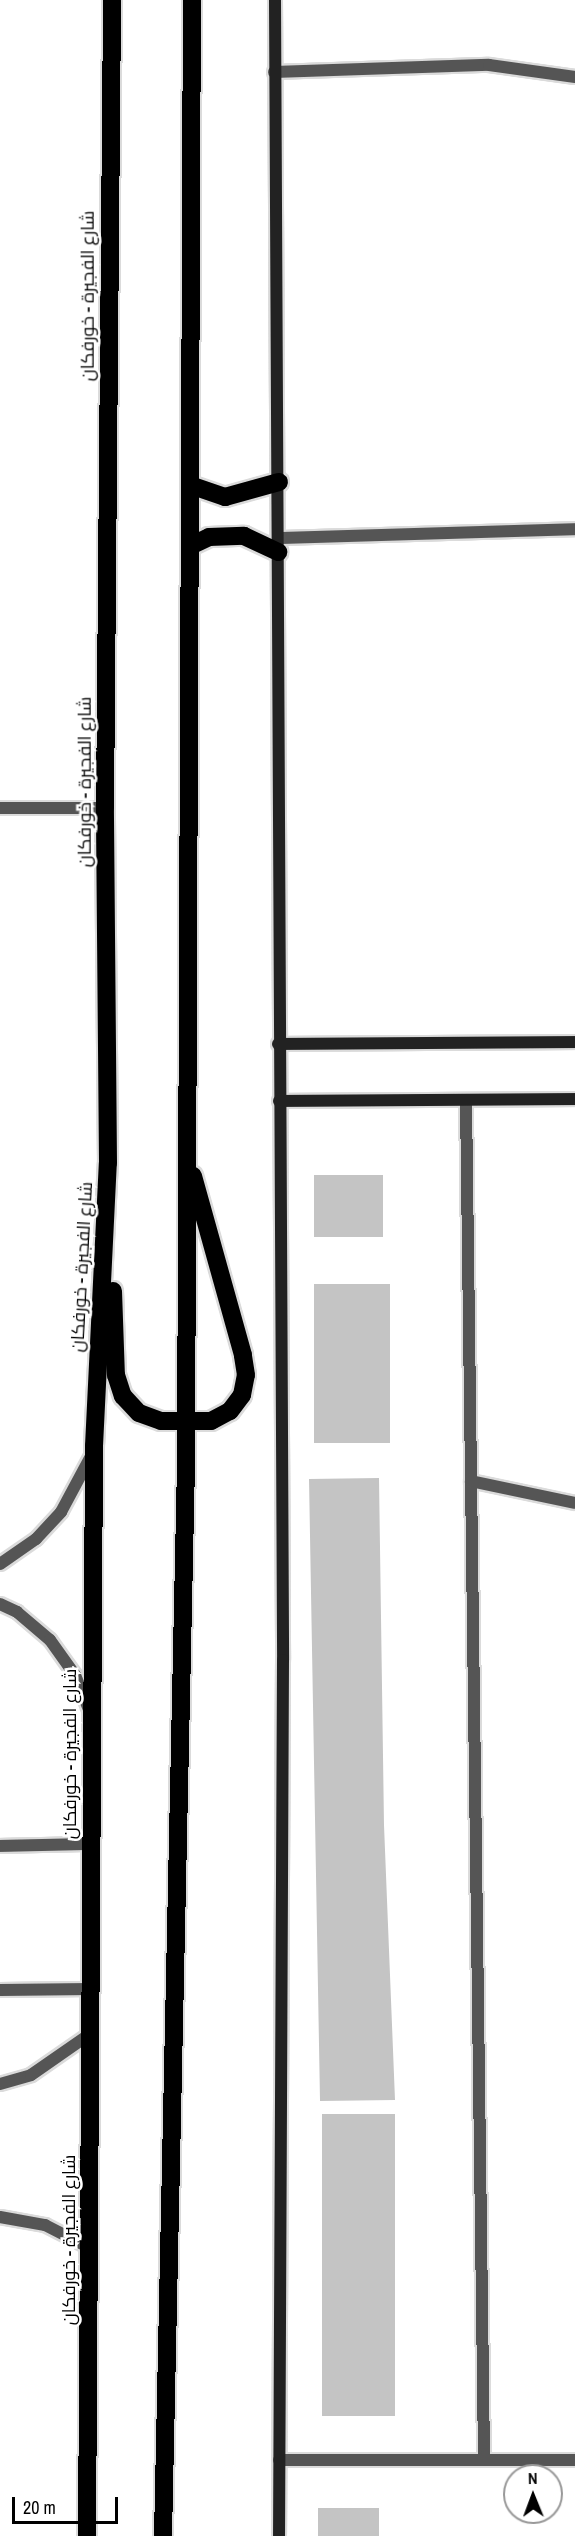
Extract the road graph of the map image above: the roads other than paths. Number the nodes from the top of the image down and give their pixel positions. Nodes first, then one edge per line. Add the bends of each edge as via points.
1 (111, 0) edge
2 (192, 0) edge
3 (275, 0) edge
4 (274, 72) junction
5 (575, 77) edge
6 (279, 482) junction
7 (190, 486) junction
8 (575, 529) edge
9 (279, 545) junction
10 (190, 546) junction
11 (0, 808) edge
12 (105, 808) junction
13 (575, 1042) edge
14 (278, 1044) junction
15 (575, 1099) edge
16 (466, 1100) junction
17 (279, 1101) junction
18 (188, 1155) junction
19 (108, 1163) junction
20 (186, 1422) junction
21 (94, 1446) junction
22 (471, 1481) junction
23 (575, 1503) edge
24 (0, 1564) edge
25 (0, 1604) edge
26 (91, 1716) junction
27 (91, 1844) junction
28 (0, 1846) edge
29 (91, 1989) junction
30 (0, 1990) edge
31 (90, 2034) junction
32 (0, 2084) edge
33 (0, 2217) edge
34 (90, 2248) junction
35 (279, 2460) junction
36 (484, 2460) junction
37 (575, 2460) edge
38 (87, 2536) edge
39 (164, 2536) edge
40 (279, 2536) edge

1 - 12 highway, شارع الفجيرة - خورفكان
2 - 7 highway
3 - 4 street
4 - 5 street via 489,65
4 - 6 street
6 - 7 highway via 225,497
6 - 9 street
7 - 10 highway
8 - 9 street
9 - 10 highway via 244,536 208,537
9 - 14 street
10 - 18 highway
11 - 12 street
12 - 19 highway, شارع الفجيرة - خورفكان
13 - 14 street
14 - 17 street
15 - 16 street
16 - 17 street
16 - 22 street
17 - 35 street via 283,1660
18 - 20 highway
18 - 20 highway via 246,1375 242,1395 230,1412 211,1421
19 - 20 highway via 116,1375 123,1396 139,1413 161,1421
19 - 21 highway, شارع الفجيرة - خورفكان
20 - 39 highway
21 - 24 street via 81,1480 61,1512 36,1539
21 - 26 highway, شارع الفجيرة - خورفكان
22 - 23 street
22 - 36 street
25 - 26 street via 17,1612 50,1640 75,1675
26 - 27 highway, شارع الفجيرة - خورفكان
27 - 28 street
27 - 29 highway, شارع الفجيرة - خورفكان
29 - 30 street
29 - 31 highway, شارع الفجيرة - خورفكان
31 - 32 street via 31,2075
31 - 34 highway, شارع الفجيرة - خورفكان
33 - 34 street via 45,2225
34 - 38 highway, شارع الفجيرة - خورفكان
35 - 36 street
35 - 40 street
36 - 37 street

